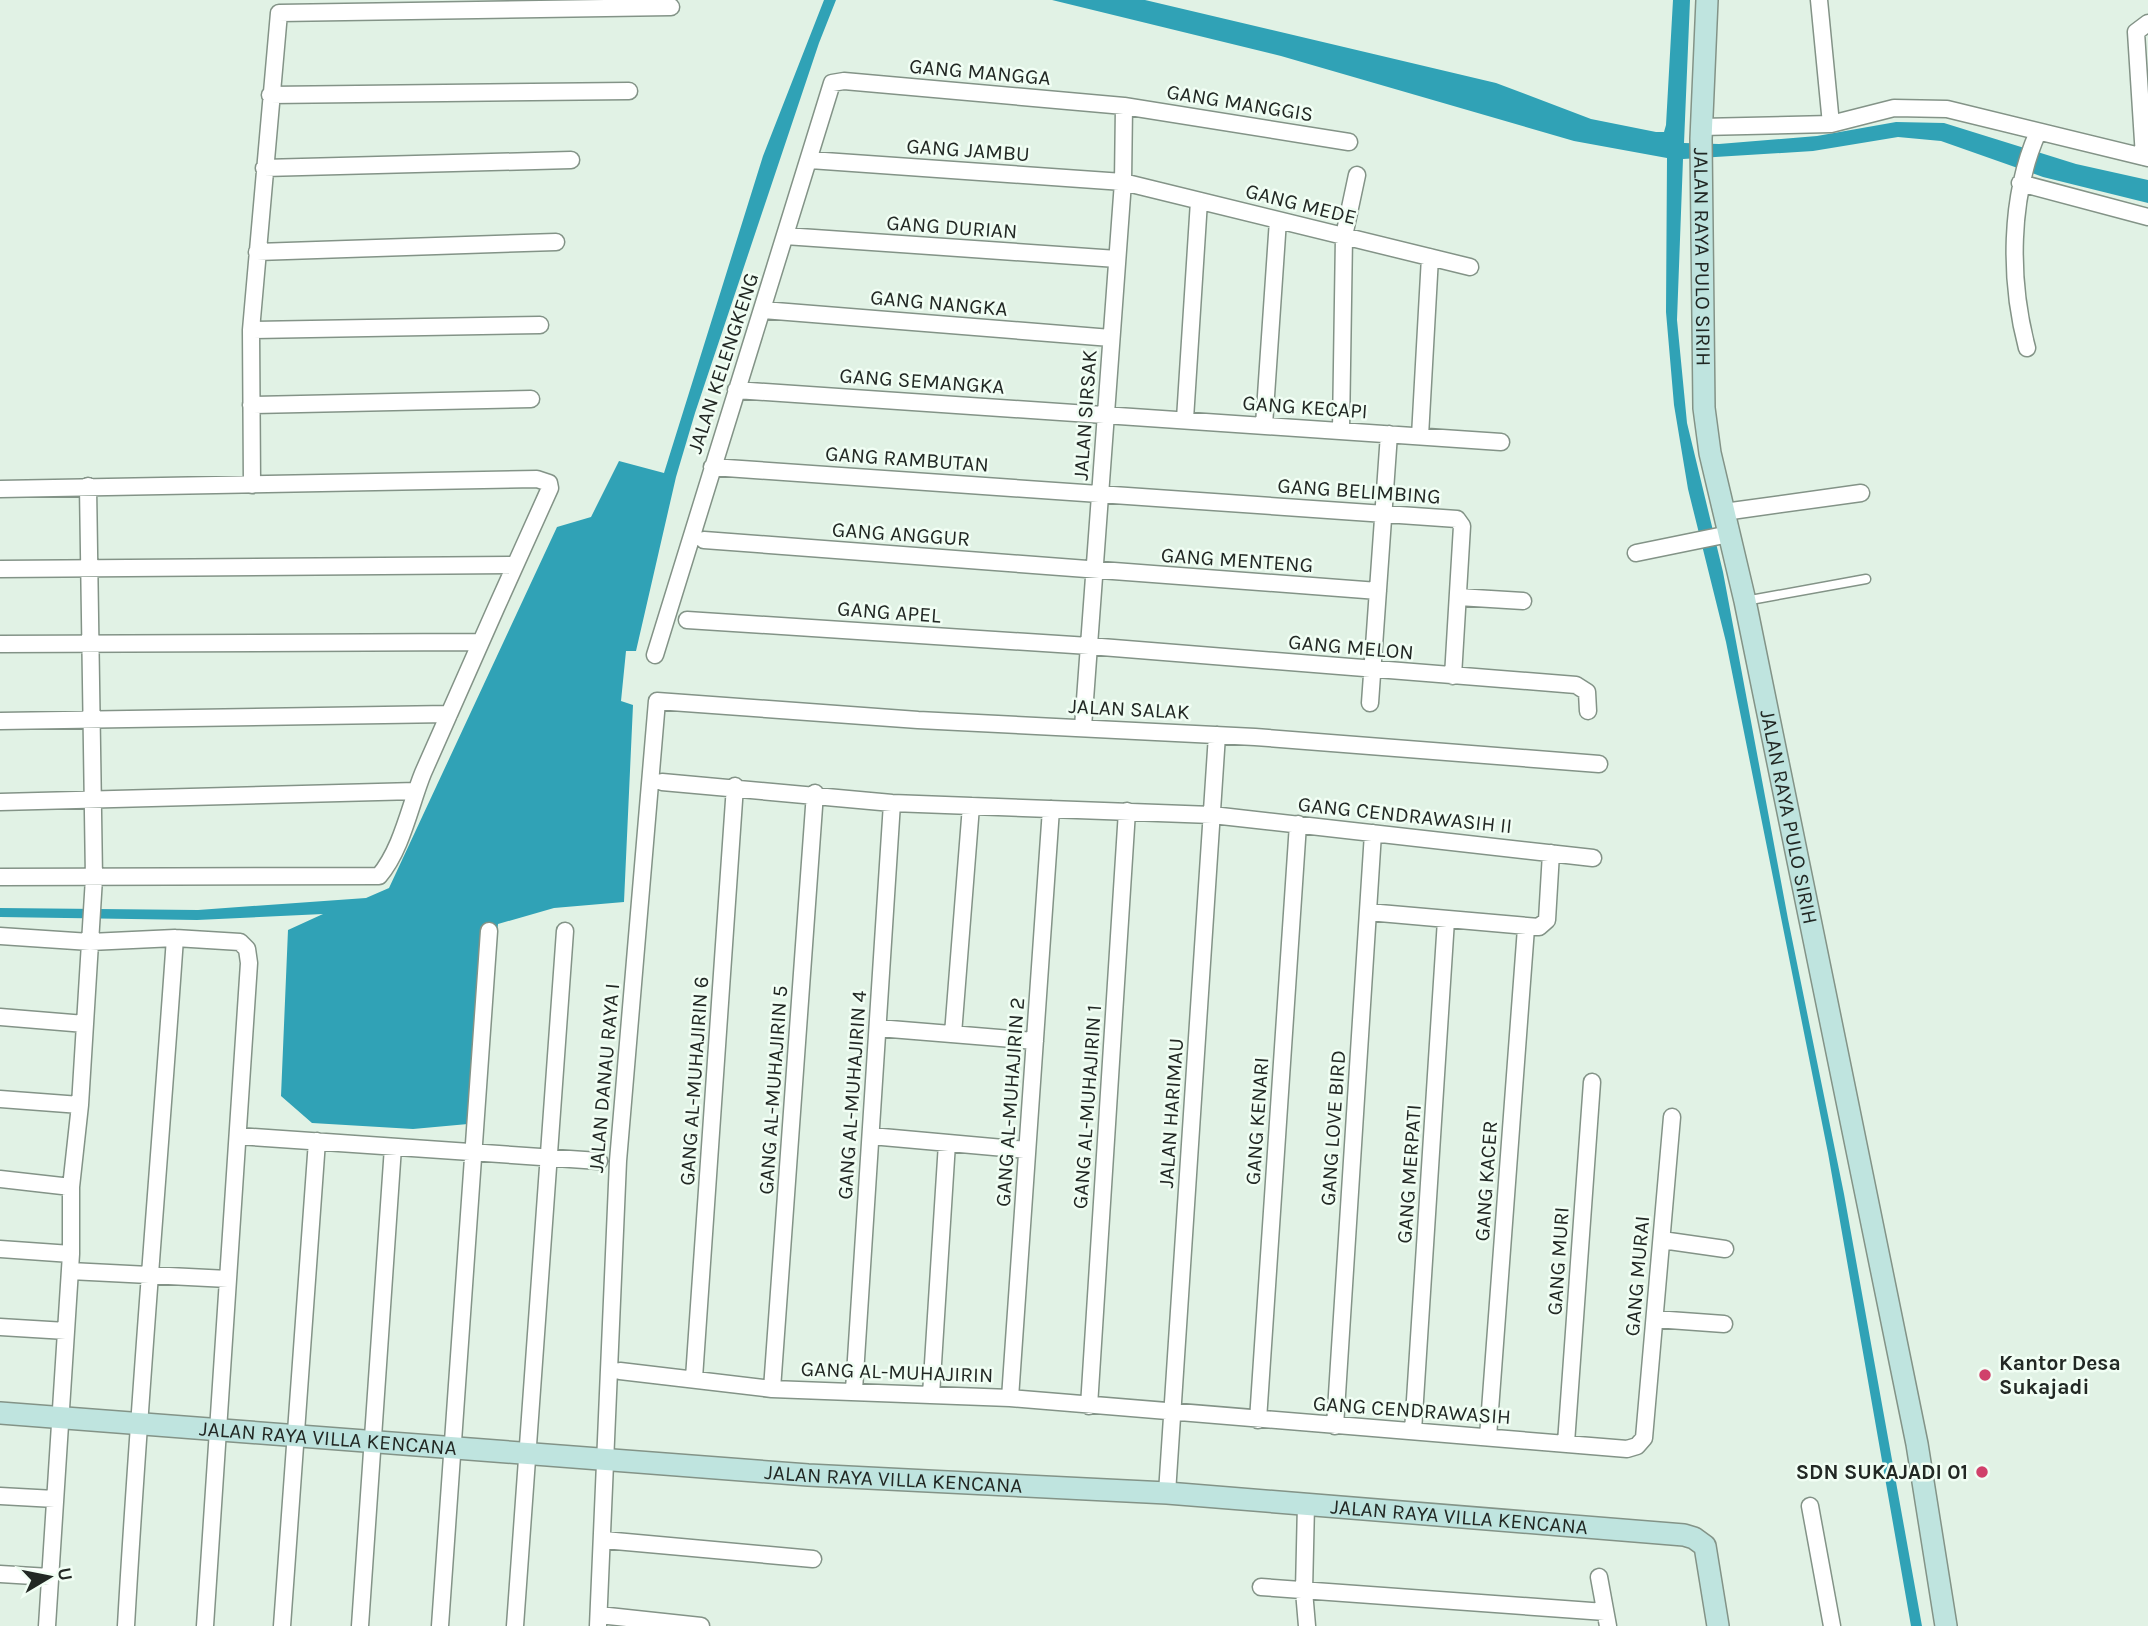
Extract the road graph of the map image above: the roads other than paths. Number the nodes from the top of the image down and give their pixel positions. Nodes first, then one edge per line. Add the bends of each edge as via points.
1 (1707, 0) edge
2 (1819, 0) edge
3 (671, 7) dead end
4 (2148, 23) edge
5 (832, 83) joint
6 (629, 91) dead end
7 (270, 95) junction
8 (1124, 106) junction
9 (1831, 124) junction
10 (1701, 133) junction
11 (2035, 137) junction
12 (1349, 142) dead end
13 (2146, 157) edge
14 (571, 160) dead end
15 (810, 160) junction
16 (264, 168) junction
17 (1357, 175) dead end
18 (2021, 179) junction
19 (1123, 182) junction
20 (1199, 201) junction
21 (2148, 217) edge
22 (1278, 220) junction
23 (785, 236) junction
24 (1344, 236) junction
25 (556, 242) dead end
26 (257, 252) junction
27 (1430, 257) junction
28 (1117, 259) junction
29 (1470, 267) dead end
30 (763, 310) junction
31 (540, 325) dead end
32 (251, 330) junction
33 (1111, 338) junction
34 (2027, 348) dead end
35 (736, 390) junction
36 (531, 399) dead end
37 (251, 405) junction
38 (1106, 414) junction
39 (1185, 419) junction
40 (1264, 425) junction
41 (1341, 430) junction
42 (1389, 434) junction
43 (1420, 436) junction
44 (1501, 442) dead end
45 (712, 467) junction
46 (252, 485) junction
47 (88, 486) junction
48 (0, 489) edge
49 (1100, 493) junction
50 (1861, 493) dead end
51 (1724, 512) junction
52 (1383, 516) junction
53 (1726, 535) junction
54 (704, 540) dead end
55 (1636, 554) dead end
56 (513, 565) junction
57 (0, 569) edge
58 (90, 569) junction
59 (1094, 570) junction
60 (1866, 579) dead end
61 (1378, 592) junction
62 (1458, 597) junction
63 (1523, 601) dead end
64 (1745, 601) junction
65 (687, 620) dead end
66 (480, 642) junction
67 (0, 643) edge
68 (91, 644) junction
69 (1089, 646) junction
70 (655, 655) dead end
71 (1372, 670) junction
72 (1454, 676) junction
73 (657, 701) joint
74 (1370, 703) dead end
75 (1588, 711) dead end
76 (449, 714) junction
77 (0, 721) edge
78 (92, 722) junction
79 (1083, 727) junction
80 (1217, 735) junction
81 (1599, 764) dead end
82 (662, 782) dead end
83 (736, 786) junction
84 (416, 791) junction
85 (815, 793) junction
86 (93, 800) junction
87 (0, 802) edge
88 (892, 803) junction
89 (971, 806) junction
90 (1051, 808) junction
91 (1127, 811) junction
92 (1212, 814) junction
93 (1298, 824) junction
94 (1373, 833) junction
95 (1551, 853) junction
96 (1594, 858) dead end
97 (0, 877) edge
98 (94, 878) junction
99 (1368, 912) junction
100 (1446, 919) junction
101 (1526, 928) junction
102 (489, 931) dead end
103 (565, 931) dead end
104 (91, 934) junction
105 (0, 936) edge
106 (175, 938) junction
107 (0, 1017) edge
108 (85, 1024) junction
109 (878, 1028) junction
110 (953, 1034) junction
111 (1035, 1041) junction
112 (1592, 1082) dead end
113 (0, 1099) edge
114 (80, 1105) junction
115 (1672, 1117) dead end
116 (238, 1136) junction
117 (871, 1136) junction
118 (317, 1142) junction
119 (947, 1143) junction
120 (393, 1147) junction
121 (1027, 1150) junction
122 (473, 1153) junction
123 (548, 1159) junction
124 (599, 1161) dead end
125 (0, 1179) edge
126 (71, 1187) junction
127 (1662, 1240) junction
128 (1725, 1248) dead end
129 (0, 1249) edge
130 (71, 1254) junction
131 (70, 1271) junction
132 (152, 1275) junction
133 (228, 1279) junction
134 (1655, 1319) junction
135 (1724, 1324) dead end
136 (0, 1327) edge
137 (66, 1331) junction
138 (620, 1371) dead end
139 (694, 1378) junction
140 (772, 1389) junction
141 (854, 1390) junction
142 (932, 1395) junction
143 (1010, 1398) junction
144 (1089, 1406) junction
145 (0, 1413) edge
146 (1172, 1413) junction
147 (61, 1417) junction
148 (1258, 1420) junction
149 (137, 1422) junction
150 (1335, 1426) junction
151 (218, 1429) junction
152 (1413, 1431) junction
153 (296, 1435) junction
154 (1488, 1437) junction
155 (1644, 1438) joint
156 (372, 1441) junction
157 (1566, 1443) junction
158 (452, 1447) junction
159 (528, 1453) junction
160 (603, 1459) junction
161 (1167, 1493) junction
162 (0, 1496) edge
163 (55, 1499) junction
164 (1306, 1504) junction
165 (1810, 1506) dead end
166 (604, 1540) junction
167 (813, 1559) dead end
168 (0, 1574) edge
169 (50, 1577) junction
170 (1599, 1577) dead end
171 (1261, 1587) dead end
172 (1304, 1591) junction
173 (1607, 1619) edge
174 (598, 1621) edge
175 (669, 1624) edge
176 (47, 1626) edge
177 (127, 1626) edge
178 (205, 1626) edge
179 (282, 1626) edge
180 (360, 1626) edge
181 (440, 1626) edge
182 (515, 1626) edge
183 (701, 1626) edge
184 (1307, 1626) edge
185 (1718, 1626) edge
186 (1832, 1626) edge
187 (1946, 1626) edge

1 - 10 street, JALAN RAYA PULO SIRIH
2 - 9 street
3 - 7 street via 283,12 276,19
4 - 13 street via 2136,32
5 - 8 street, GANG MANGGA
5 - 15 street, JALAN KELENGKENG
6 - 7 street
7 - 16 street
8 - 12 street, GANG MANGGIS
8 - 19 street, JALAN SIRSAK
9 - 10 street
9 - 11 street via 1919,106 1947,109
10 - 51 street, JALAN RAYA PULO SIRIH via 1704,408
11 - 13 street
11 - 18 street
14 - 16 street
15 - 19 street, GANG JAMBU
15 - 23 street, JALAN KELENGKENG
16 - 26 street
17 - 24 street
18 - 21 street
18 - 34 street via 2017,311
19 - 20 street, GANG MEDE
19 - 28 street, JALAN SIRSAK
20 - 22 street, GANG MEDE
20 - 39 street
22 - 24 street, GANG MEDE
22 - 40 street
23 - 28 street, GANG DURIAN
23 - 30 street, JALAN KELENGKENG
24 - 27 street, GANG MEDE
24 - 41 street
25 - 26 street
26 - 32 street
27 - 29 street, GANG MEDE
27 - 43 street
28 - 33 street, JALAN SIRSAK
30 - 33 street, GANG NANGKA
30 - 35 street, JALAN KELENGKENG
31 - 32 street
32 - 37 street
33 - 38 street, JALAN SIRSAK
35 - 38 street, GANG SEMANGKA
35 - 45 street, JALAN KELENGKENG
36 - 37 street
37 - 46 street
38 - 39 street, GANG KECAPI
38 - 49 street, JALAN SIRSAK
39 - 40 street, GANG KECAPI
40 - 41 street, GANG KECAPI
41 - 42 street, GANG KECAPI
42 - 43 street, GANG KECAPI
42 - 52 street
43 - 44 street, GANG KECAPI
45 - 49 street, GANG RAMBUTAN
45 - 70 street, JALAN KELENGKENG
46 - 47 street
46 - 56 street via 544,479 550,488
47 - 48 street
47 - 58 street
49 - 52 street, GANG BELIMBING
49 - 59 street, JALAN SIRSAK
50 - 51 street
51 - 53 street, JALAN RAYA PULO SIRIH
52 - 61 street
52 - 62 street, GANG BELIMBING via 1458,519 1462,526
53 - 55 street
53 - 64 street, JALAN RAYA PULO SIRIH
54 - 59 street, GANG ANGGUR
56 - 58 street
56 - 66 street
57 - 58 street
58 - 68 street
59 - 61 street, GANG MENTENG
59 - 69 street, JALAN SIRSAK
60 - 64 lane
61 - 71 street
62 - 63 street
62 - 72 street, GANG BELIMBING
64 - 187 street, JALAN RAYA PULO SIRIH via 1917,1444
65 - 69 street, GANG APEL
66 - 68 street
66 - 76 street
67 - 68 street
68 - 78 street
69 - 71 street, GANG MELON
69 - 79 street, JALAN SIRSAK
71 - 72 street, GANG MELON
71 - 74 street
72 - 75 street, GANG MELON via 1576,685 1587,692
73 - 79 street, JALAN SALAK
73 - 160 street, JALAN DANAU RAYA I via 618,1161
76 - 78 street
76 - 84 street
77 - 78 street
78 - 86 street
79 - 80 street, JALAN SALAK
80 - 81 street, JALAN SALAK
80 - 92 street, JALAN HARIMAU
82 - 83 street, GANG CENDRAWASIH II
83 - 85 street, GANG CENDRAWASIH II
83 - 139 street, GANG AL-MUHAJIRIN 6
84 - 86 street
84 - 98 street via 379,876
85 - 88 street, GANG CENDRAWASIH II
85 - 140 street, GANG AL-MUHAJIRIN 5
86 - 87 street
86 - 98 street
88 - 89 street, GANG CENDRAWASIH II
88 - 109 street, GANG AL-MUHAJIRIN 4
89 - 90 street, GANG CENDRAWASIH II
89 - 110 street
90 - 91 street, GANG CENDRAWASIH II
90 - 111 street, GANG AL-MUHAJIRIN 2
91 - 92 street, GANG CENDRAWASIH II
91 - 144 street, GANG AL-MUHAJIRIN 1
92 - 93 street, GANG CENDRAWASIH II
92 - 146 street, JALAN HARIMAU
93 - 94 street, GANG CENDRAWASIH II
93 - 148 street, GANG KENARI
94 - 95 street, GANG CENDRAWASIH II
94 - 99 street, GANG LOVE BIRD
95 - 96 street, GANG CENDRAWASIH II
95 - 101 street via 1547,920 1539,927
97 - 98 street
98 - 104 street
99 - 100 street
99 - 150 street, GANG LOVE BIRD
100 - 101 street
100 - 152 street, GANG MERPATI
101 - 154 street, GANG KACER
102 - 122 street
103 - 123 street
104 - 105 street
104 - 106 street
104 - 108 street
106 - 116 street via 240,942 247,949
106 - 132 street
107 - 108 street
108 - 114 street
109 - 110 street
109 - 117 street, GANG AL-MUHAJIRIN 4
110 - 111 street
111 - 121 street, GANG AL-MUHAJIRIN 2
112 - 157 street, GANG MURI
113 - 114 street
114 - 126 street
115 - 127 street, GANG MURAI
116 - 118 street
116 - 133 street
117 - 119 street
117 - 141 street, GANG AL-MUHAJIRIN 4
118 - 120 street
118 - 153 street
119 - 121 street
119 - 142 street
120 - 122 street
120 - 156 street
121 - 143 street, GANG AL-MUHAJIRIN 2
122 - 123 street
122 - 158 street
123 - 124 street
123 - 159 street
125 - 126 street
126 - 130 street
127 - 128 street
127 - 134 street, GANG MURAI
129 - 130 street
130 - 131 street
131 - 132 street
131 - 137 street
132 - 133 street
132 - 149 street
133 - 151 street
134 - 135 street
134 - 155 street, GANG MURAI
136 - 137 street
137 - 147 street
138 - 139 street, GANG AL-MUHAJIRIN
139 - 140 street, GANG AL-MUHAJIRIN
140 - 141 street, GANG AL-MUHAJIRIN
141 - 142 street, GANG AL-MUHAJIRIN
142 - 143 street, GANG AL-MUHAJIRIN
143 - 144 street, GANG AL-MUHAJIRIN
144 - 146 street, GANG AL-MUHAJIRIN
145 - 147 street, JALAN RAYA VILLA KENCANA
146 - 148 street, GANG CENDRAWASIH
146 - 161 street, JALAN HARIMAU
147 - 149 street, JALAN RAYA VILLA KENCANA
147 - 163 street
148 - 150 street, GANG CENDRAWASIH
149 - 151 street, JALAN RAYA VILLA KENCANA
149 - 177 street
150 - 152 street, GANG CENDRAWASIH
151 - 153 street, JALAN RAYA VILLA KENCANA
151 - 178 street
152 - 154 street, GANG CENDRAWASIH
153 - 156 street, JALAN RAYA VILLA KENCANA
153 - 179 street
154 - 157 street, GANG CENDRAWASIH
155 - 157 street, GANG CENDRAWASIH via 1627,1449
156 - 158 street, JALAN RAYA VILLA KENCANA
156 - 180 street
158 - 159 street, JALAN RAYA VILLA KENCANA
158 - 181 street
159 - 160 street, JALAN RAYA VILLA KENCANA
159 - 182 street
160 - 161 street, JALAN RAYA VILLA KENCANA via 808,1475
160 - 166 street, JALAN DANAU RAYA I
161 - 164 street, JALAN RAYA VILLA KENCANA
162 - 163 street
163 - 169 street
164 - 172 street
164 - 185 street, JALAN RAYA VILLA KENCANA via 1694,1538 1704,1546
165 - 186 street
166 - 167 street
166 - 174 street, JALAN DANAU RAYA I
168 - 169 street
169 - 176 street
170 - 173 street
171 - 172 street
172 - 173 street
172 - 184 street
174 - 175 street
175 - 183 street

